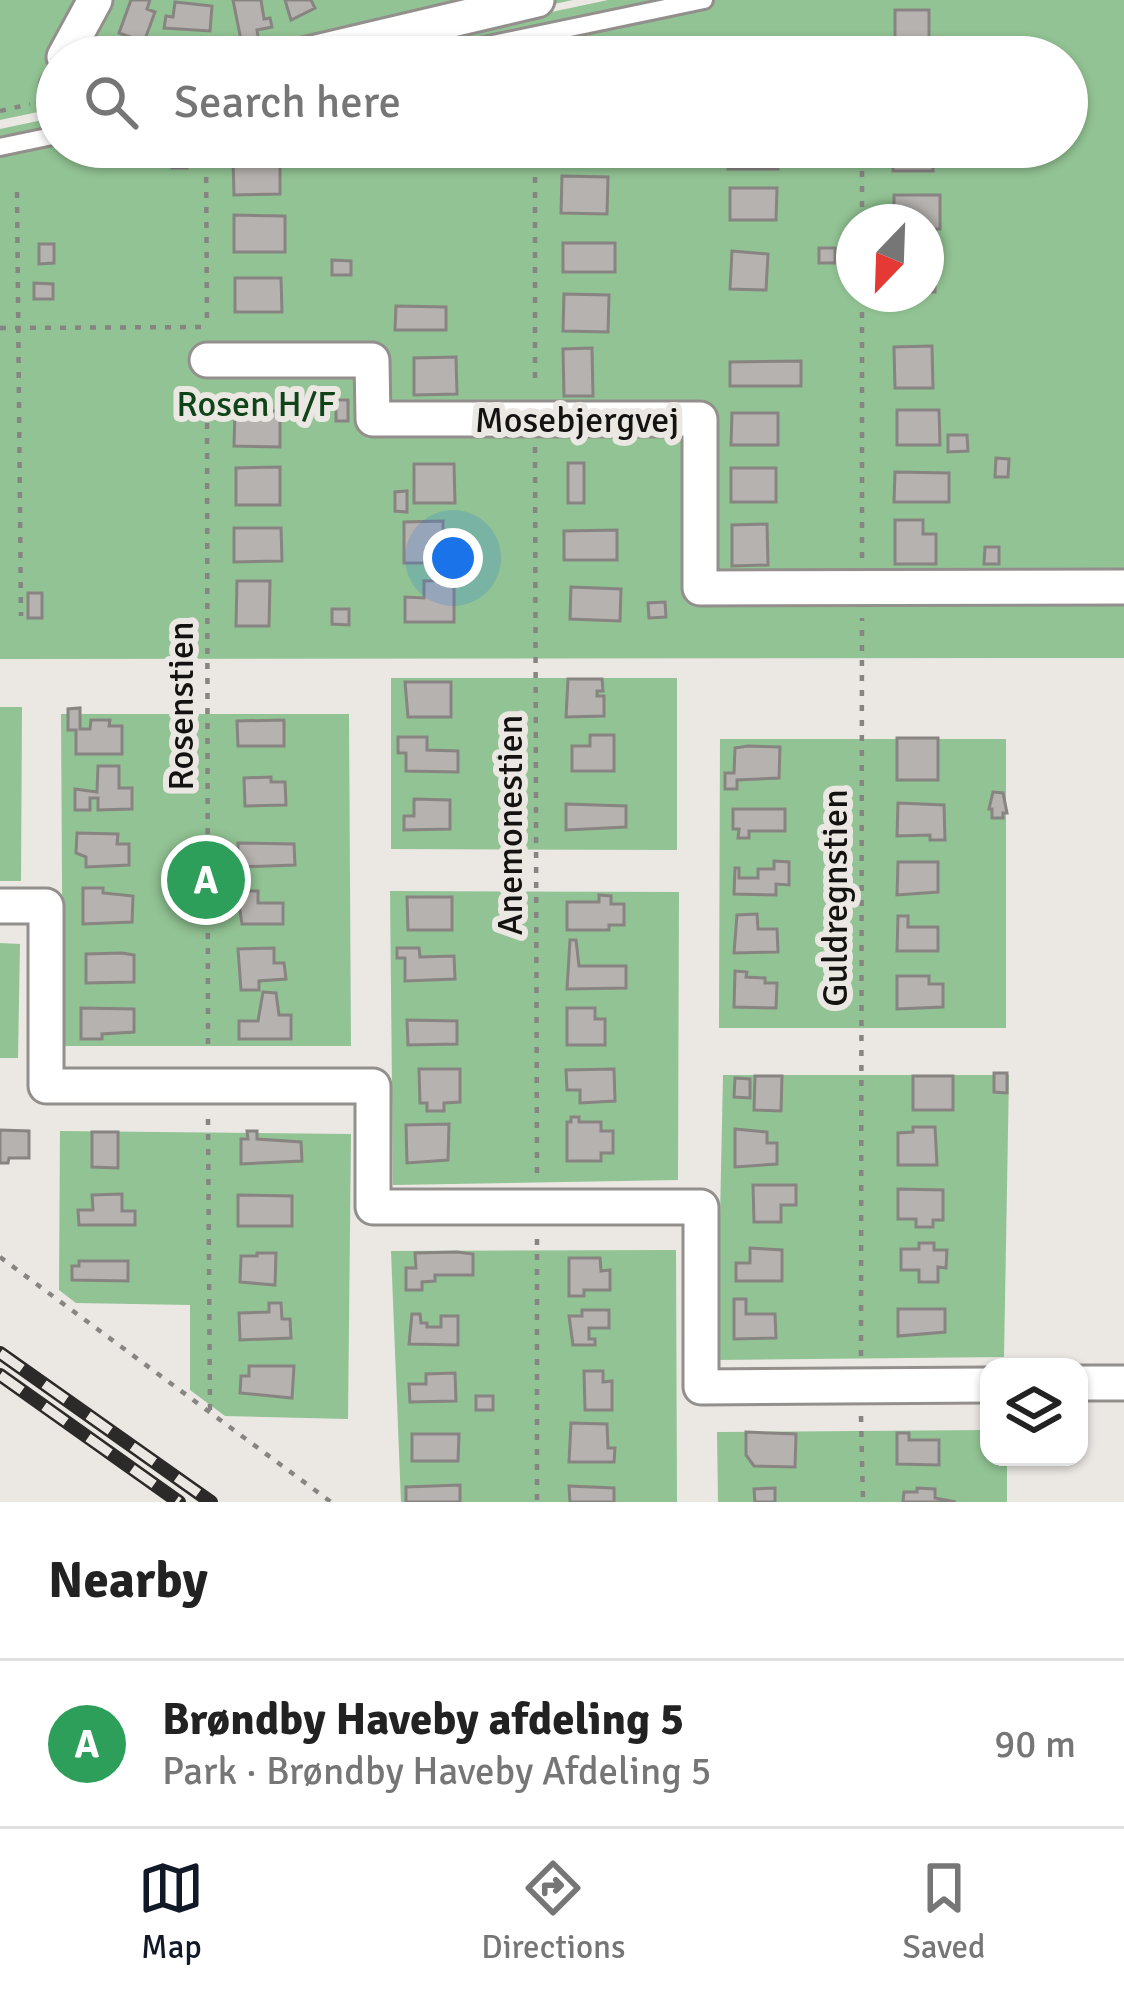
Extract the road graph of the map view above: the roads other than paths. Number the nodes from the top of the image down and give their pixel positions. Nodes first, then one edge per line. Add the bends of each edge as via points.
1 (95, 0) edge
2 (537, 0) edge
3 (704, 0) edge
4 (75, 36) edge
5 (385, 36) edge
6 (532, 36) edge
7 (36, 139) edge
8 (0, 147) edge
9 (207, 344) road end
10 (1124, 587) edge
11 (0, 906) edge
12 (1088, 1383) edge
13 (1124, 1383) edge
14 (980, 1384) edge

1 - 4 street
2 - 5 street
3 - 6 lane
7 - 8 lane
9 - 10 street, Mosebjergvej via 372,360 373,419 700,418 700,588
11 - 14 street via 46,906 46,1086 373,1086 374,1207 701,1207 701,1387
12 - 13 street

